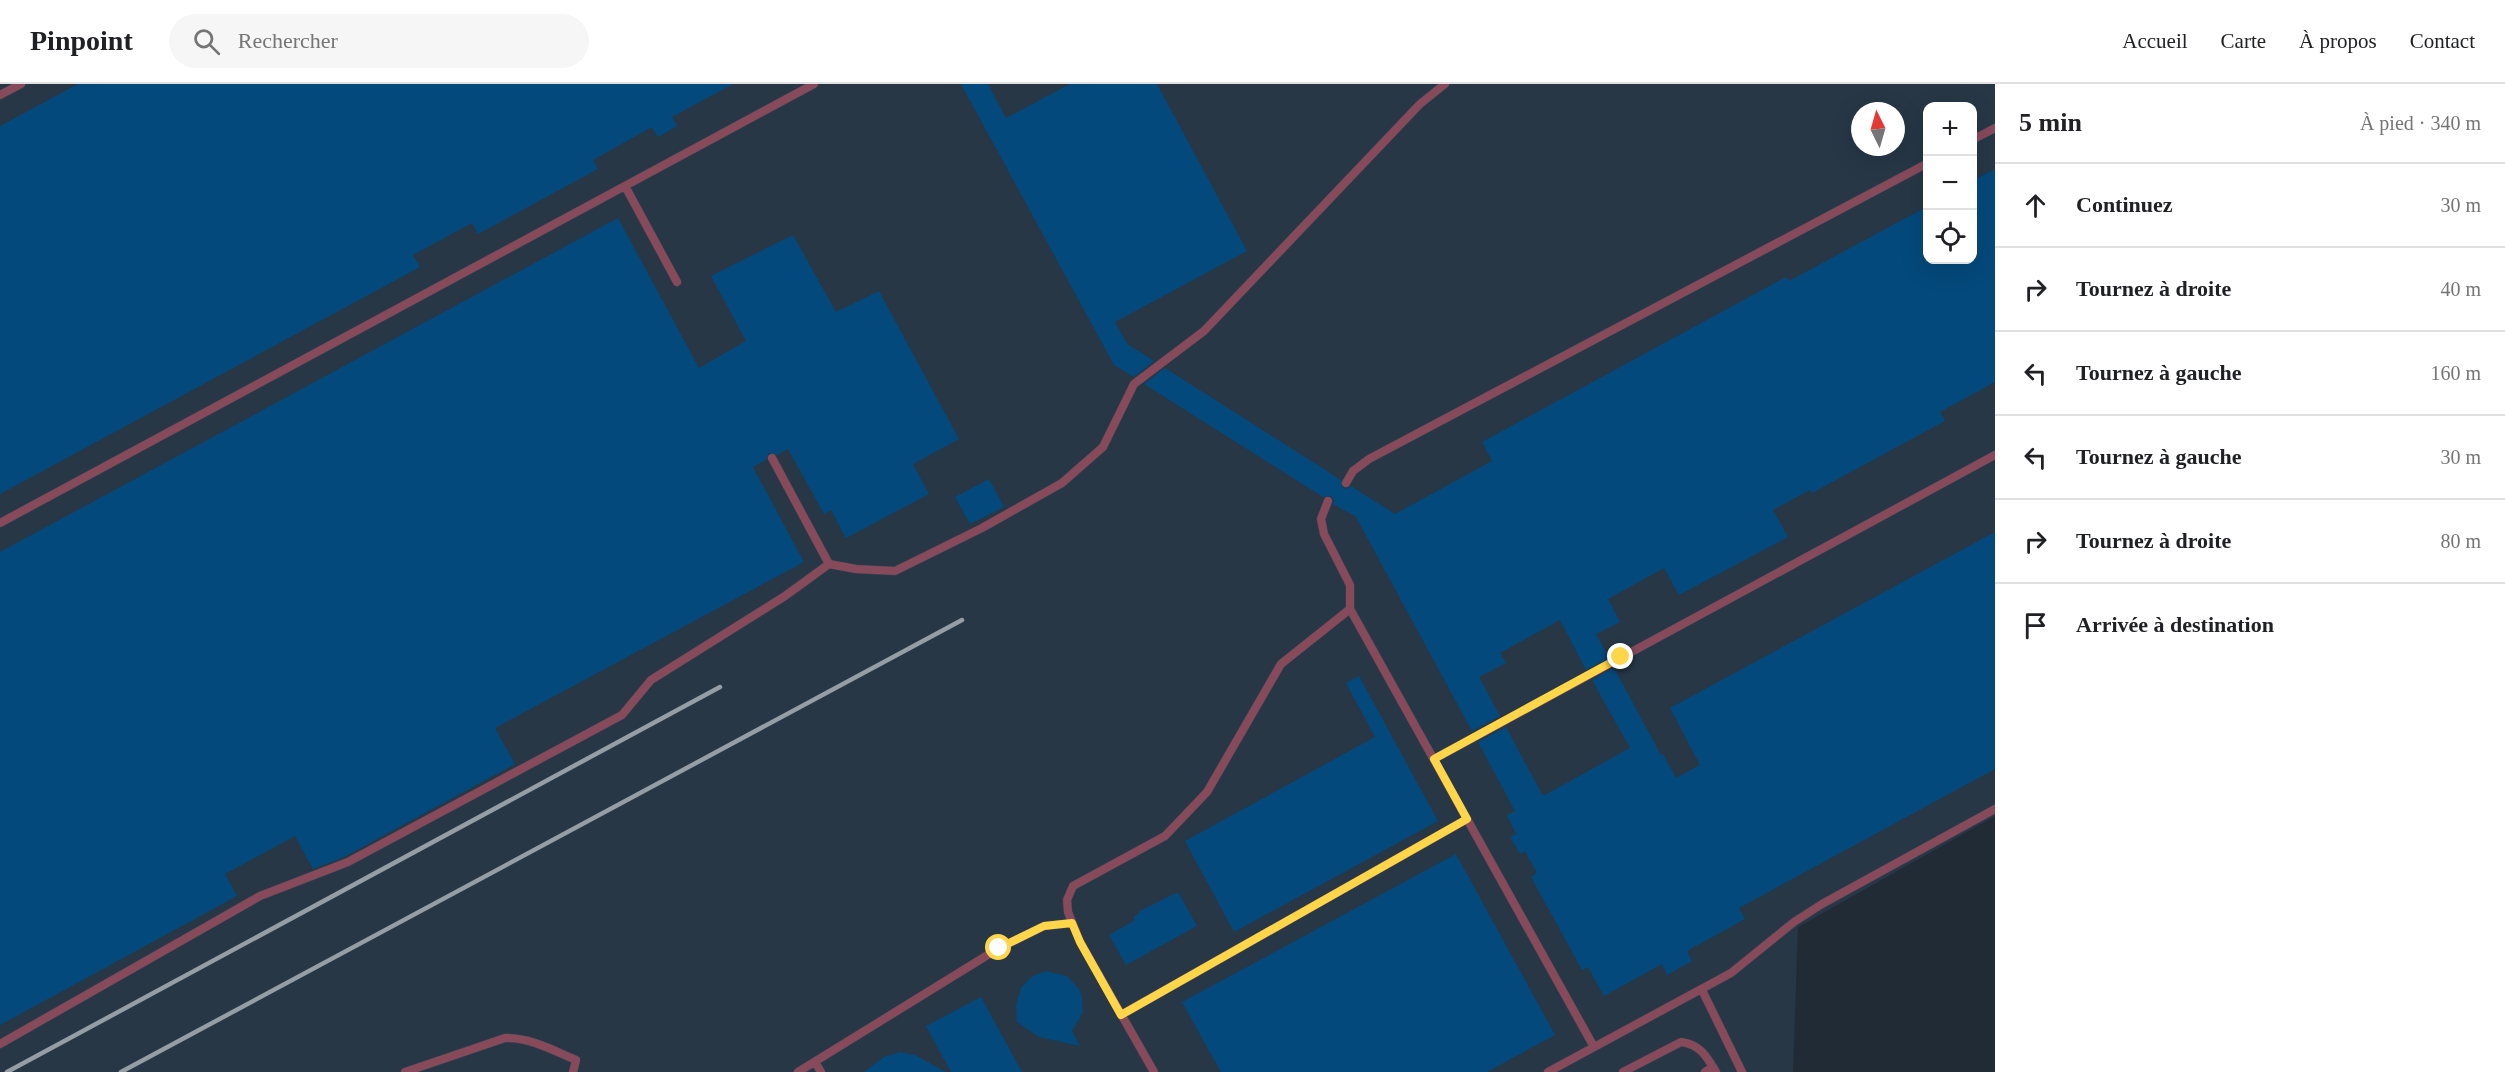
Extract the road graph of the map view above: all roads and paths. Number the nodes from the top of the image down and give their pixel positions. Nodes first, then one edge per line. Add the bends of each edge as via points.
1 (21, 84) edge
2 (814, 84) edge
3 (1445, 84) edge
4 (0, 95) edge
5 (1995, 128) edge
6 (1977, 137) edge
7 (1923, 166) edge
8 (625, 186) junction
9 (677, 282) dead end
10 (1995, 455) edge
11 (772, 458) dead end
12 (1346, 483) dead end
13 (1328, 501) dead end
14 (0, 523) edge
15 (829, 564) junction
16 (1350, 609) junction
17 (1434, 759) junction
18 (1995, 809) edge
19 (1467, 819) junction
20 (1072, 923) junction
21 (1702, 990) junction
22 (1121, 1015) junction
23 (0, 1044) edge
24 (1594, 1047) junction
25 (815, 1062) junction
26 (1714, 1070) edge
27 (405, 1072) edge
28 (573, 1072) edge
29 (798, 1072) edge
30 (821, 1072) edge
31 (1154, 1072) edge
32 (1548, 1072) edge
33 (1623, 1072) edge
34 (1705, 1072) edge
35 (1742, 1072) edge

1 - 4 lane
2 - 8 lane
3 - 15 lane via 1420,104 1204,331 1134,384 1103,447 1062,483 895,571
5 - 6 lane
7 - 12 lane via 1369,459 1353,471
8 - 9 lane
8 - 14 lane
10 - 17 lane
11 - 15 lane
13 - 16 lane via 1321,519 1324,534 1350,585
15 - 23 lane via 651,680 622,715 348,862 260,896
16 - 17 lane
16 - 20 lane via 1281,664 1207,792 1165,836 1073,886 1067,900
17 - 19 lane
18 - 21 lane via 1822,904 1731,973
19 - 22 lane
19 - 24 lane
20 - 22 lane
20 - 25 lane via 1044,926 999,948
21 - 24 lane
21 - 35 lane
22 - 31 lane
24 - 32 lane
25 - 29 lane
25 - 30 lane
26 - 33 lane via 1705,1053 1691,1043 1681,1042
26 - 34 lane
27 - 28 lane via 513,1038 576,1060

